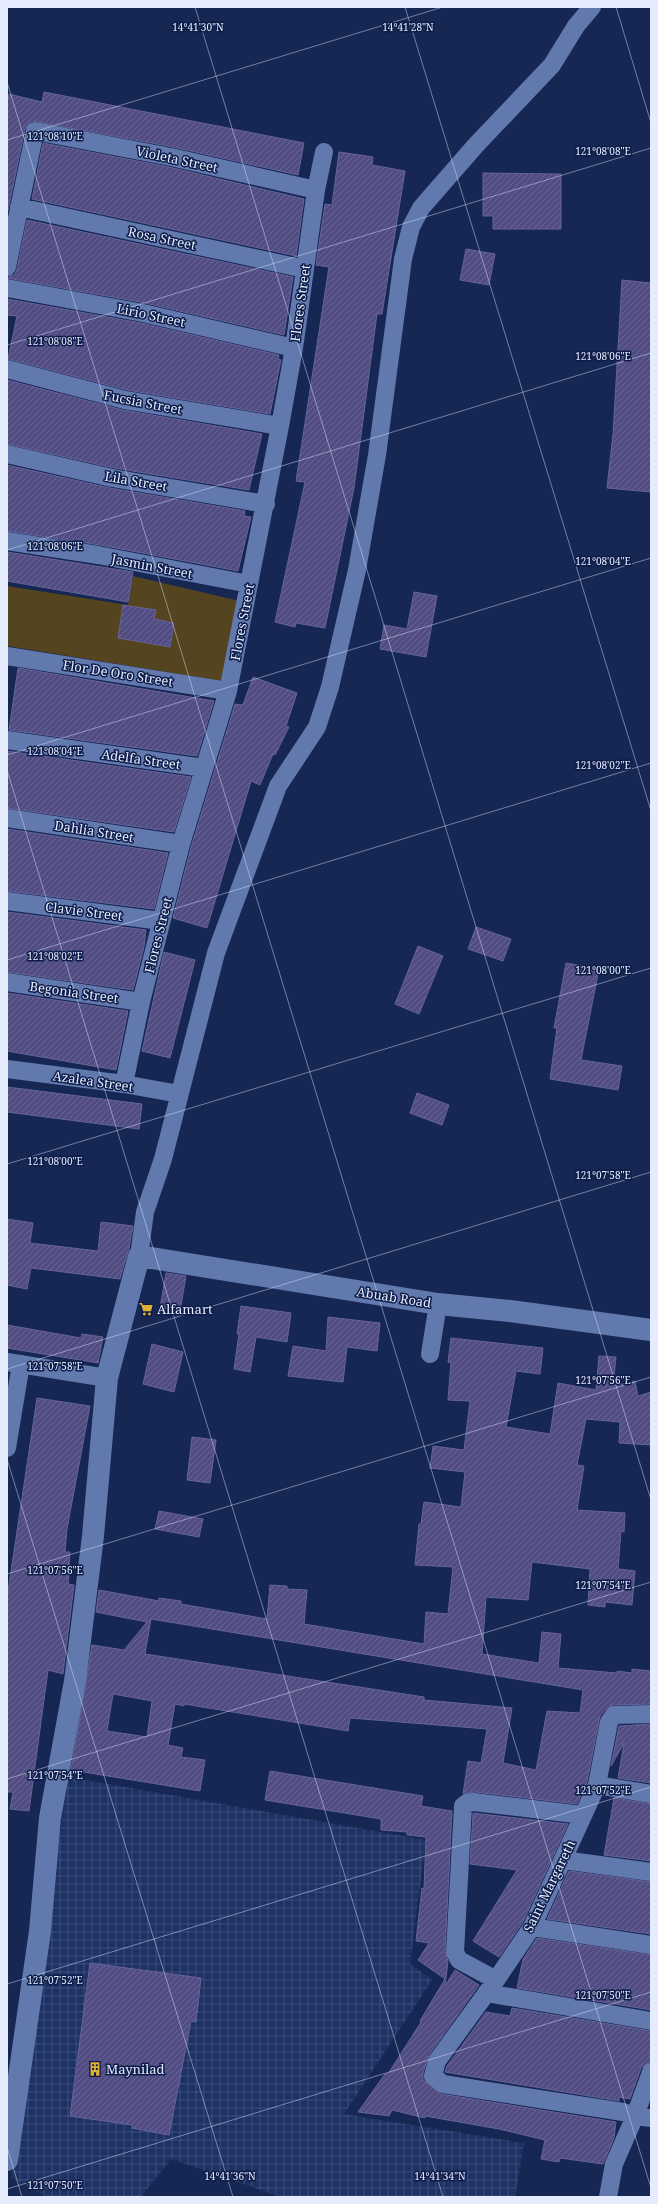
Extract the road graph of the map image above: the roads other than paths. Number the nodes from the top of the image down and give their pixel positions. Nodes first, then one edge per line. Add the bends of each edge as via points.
1 (592, 7) edge
2 (324, 152) dead end
3 (316, 190) junction
4 (19, 207) junction
5 (7, 267) edge
6 (305, 269) junction
7 (7, 288) edge
8 (294, 348) junction
9 (7, 369) edge
10 (280, 426) junction
11 (7, 454) edge
12 (266, 504) junction
13 (7, 541) edge
14 (249, 584) junction
15 (7, 656) edge
16 (228, 690) junction
17 (7, 740) edge
18 (204, 768) junction
19 (7, 818) edge
20 (181, 844) junction
21 (7, 901) edge
22 (161, 921) junction
23 (7, 982) edge
24 (141, 1002) junction
25 (7, 1069) edge
26 (124, 1084) junction
27 (179, 1094) junction
28 (139, 1256) junction
29 (438, 1304) junction
30 (651, 1330) edge
31 (430, 1354) dead end
32 (14, 1363) edge
33 (107, 1378) junction
34 (7, 1448) edge
35 (651, 1714) edge
36 (597, 1786) junction
37 (651, 1794) edge
38 (582, 1815) junction
39 (563, 1860) junction
40 (651, 1872) edge
41 (532, 1927) junction
42 (651, 1945) edge
43 (491, 1987) junction
44 (651, 2021) edge
45 (651, 2072) edge
46 (643, 2118) edge
47 (7, 2160) edge
48 (608, 2197) edge

1 - 27 street via 576,26 552,66 476,145 421,208 411,226 403,258 377,455 357,570 330,687 317,727 278,786 216,953
2 - 3 street, Flores Street
3 - 4 street, Violeta Street via 171,157 37,131 34,133
3 - 6 street, Flores Street
4 - 5 street
4 - 6 street, Rosa Street
6 - 8 street, Flores Street
7 - 8 street, Lirio Street via 143,313
8 - 10 street, Flores Street
9 - 10 street, Fucsia Street via 125,400
10 - 12 street, Flores Street
11 - 12 street, Lila Street via 112,478
12 - 14 street, Flores Street
13 - 14 street, Jasmin Street via 98,555
14 - 16 street, Flores Street
15 - 16 street, Flor De Oro Street
16 - 18 street, Flores Street
17 - 18 street, Adelfa Street
18 - 20 street, Flores Street
19 - 20 street, Dahlia Street
20 - 22 street, Flores Street
21 - 22 street, Clavie Street
22 - 24 street, Flores Street
23 - 24 street, Begonia Street
24 - 26 street, Flores Street
25 - 26 street, Azalea Street
26 - 27 street, Azalea Street
27 - 28 street via 163,1159 145,1212
28 - 29 street, Abuab Road
28 - 33 street
29 - 30 street, Abuab Road
29 - 31 street
32 - 33 street
32 - 34 street
33 - 47 street via 93,1536 75,1681 50,1818 40,1931
35 - 36 street, Saint Margareth via 614,1715 609,1722
36 - 37 street
36 - 38 street, Saint Margareth
38 - 39 street, Saint Margareth
38 - 43 street via 474,1802 463,1806 455,1952 459,1960
39 - 40 street
39 - 41 street, Saint Margareth
41 - 42 street
41 - 43 street, Saint Margareth
43 - 44 street
43 - 46 street, Saint Margareth via 437,2061 433,2076 443,2084 623,2112
45 - 46 street
46 - 48 street via 614,2164

